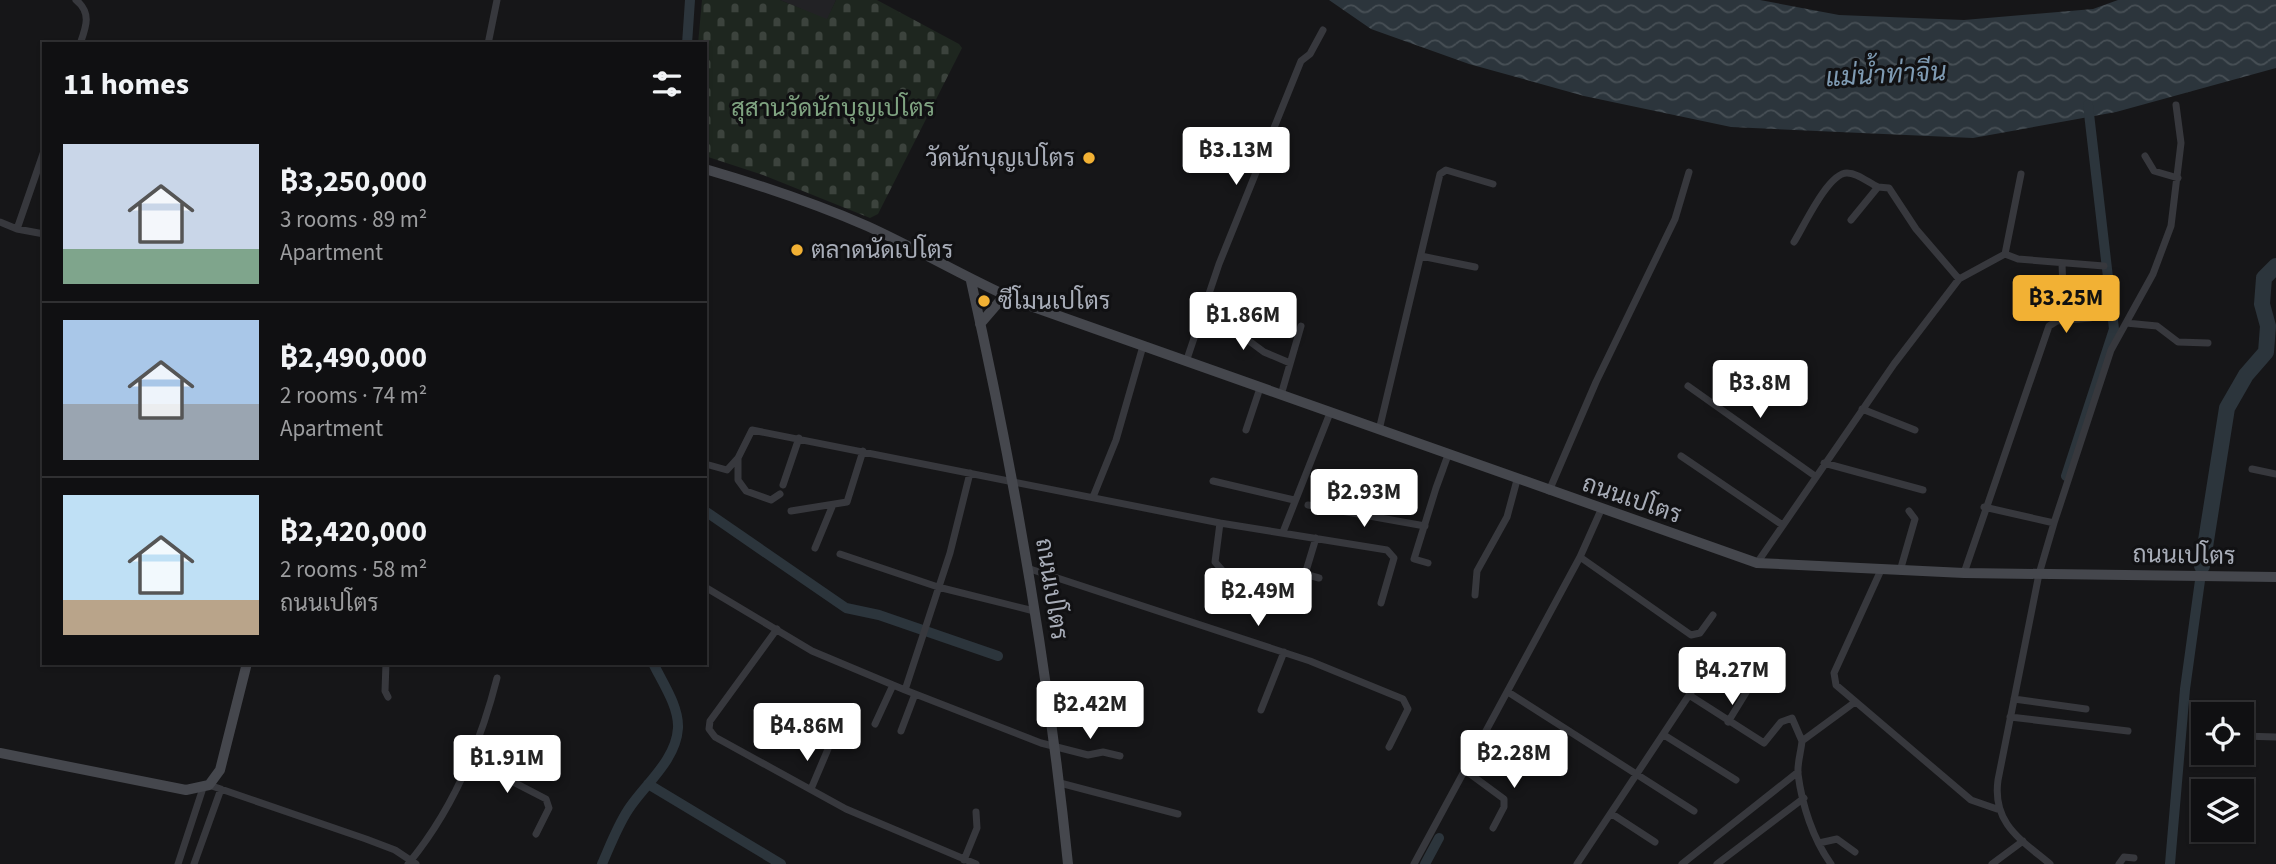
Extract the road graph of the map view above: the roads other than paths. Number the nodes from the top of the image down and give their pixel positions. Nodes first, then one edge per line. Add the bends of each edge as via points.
1 (76, 0) edge
2 (497, 0) edge
3 (1323, 30) dead end
4 (80, 42) edge
5 (488, 42) edge
6 (2176, 105) dead end
7 (2145, 156) dead end
8 (42, 157) edge
9 (709, 170) edge
10 (1689, 172) dead end
11 (2021, 174) dead end
12 (2178, 178) junction
13 (1493, 184) dead end
14 (1878, 187) junction
15 (1851, 220) dead end
16 (0, 222) edge
17 (17, 229) junction
18 (42, 234) edge
19 (1794, 242) dead end
20 (2005, 254) junction
21 (1421, 256) junction
22 (2062, 263) junction
23 (2104, 266) dead end
24 (1475, 267) dead end
25 (1959, 279) junction
26 (971, 281) junction
27 (1004, 295) junction
28 (2090, 318) dead end
29 (1200, 321) junction
30 (2064, 321) junction
31 (2126, 323) junction
32 (981, 324) junction
33 (1301, 326) dead end
34 (2208, 344) dead end
35 (1143, 346) junction
36 (1186, 362) junction
37 (1290, 363) junction
38 (1688, 386) dead end
39 (1260, 388) junction
40 (1281, 395) junction
41 (1862, 409) junction
42 (1330, 413) junction
43 (1246, 430) dead end
44 (1379, 430) junction
45 (1915, 430) dead end
46 (799, 438) junction
47 (863, 451) junction
48 (1448, 455) junction
49 (1681, 456) dead end
50 (738, 458) junction
51 (1824, 463) junction
52 (709, 464) dead end
53 (2252, 468) dead end
54 (970, 473) junction
55 (2276, 474) edge
56 (1815, 476) junction
57 (1517, 480) junction
58 (1014, 481) junction
59 (1213, 481) dead end
60 (783, 485) dead end
61 (1923, 490) dead end
62 (1549, 492) junction
63 (780, 494) dead end
64 (1093, 497) junction
65 (1293, 500) junction
66 (1308, 505) dead end
67 (832, 507) junction
68 (1984, 507) junction
69 (791, 510) dead end
70 (1601, 510) junction
71 (1909, 511) dead end
72 (1220, 523) junction
73 (2054, 523) junction
74 (1781, 524) junction
75 (1424, 526) junction
76 (1283, 532) junction
77 (1317, 538) junction
78 (815, 548) dead end
79 (840, 554) dead end
80 (1580, 557) junction
81 (1428, 563) dead end
82 (1757, 563) junction
83 (1027, 568) junction
84 (1222, 570) dead end
85 (1881, 570) junction
86 (1900, 571) junction
87 (1964, 572) junction
88 (2039, 574) junction
89 (2276, 577) edge
90 (1319, 578) dead end
91 (938, 587) junction
92 (707, 588) edge
93 (1475, 595) dead end
94 (1381, 603) dead end
95 (1034, 611) junction
96 (1713, 615) dead end
97 (777, 629) junction
98 (1284, 652) junction
99 (1713, 659) dead end
100 (246, 665) edge
101 (386, 665) edge
102 (496, 678) dead end
103 (893, 685) junction
104 (905, 690) junction
105 (1747, 691) dead end
106 (1508, 692) junction
107 (915, 694) junction
108 (1689, 695) junction
109 (388, 697) dead end
110 (2014, 699) junction
111 (1855, 702) junction
112 (2086, 709) dead end
113 (1261, 710) dead end
114 (2010, 717) junction
115 (1728, 722) junction
116 (875, 724) dead end
117 (901, 731) dead end
118 (2128, 731) dead end
119 (1664, 734) junction
120 (2254, 736) edge
121 (2276, 737) edge
122 (1801, 741) junction
123 (1053, 747) junction
124 (1389, 747) dead end
125 (828, 749) dead end
126 (0, 753) edge
127 (1120, 756) dead end
128 (469, 760) junction
129 (1466, 771) junction
130 (1798, 772) junction
131 (1637, 774) junction
132 (1736, 780) dead end
133 (1060, 783) junction
134 (206, 786) junction
135 (221, 789) junction
136 (811, 789) junction
137 (1804, 798) junction
138 (1997, 809) junction
139 (1694, 811) dead end
140 (976, 812) dead end
141 (1178, 814) dead end
142 (1612, 814) junction
143 (1493, 828) dead end
144 (536, 834) dead end
145 (2023, 841) junction
146 (1655, 842) dead end
147 (1819, 844) junction
148 (1855, 852) dead end
149 (2134, 858) dead end
150 (964, 860) junction
151 (412, 863) edge
152 (178, 864) edge
153 (194, 864) edge
154 (976, 864) edge
155 (1068, 864) edge
156 (1414, 864) edge
157 (1577, 864) edge
158 (1682, 864) edge
159 (1717, 864) edge
160 (1831, 864) edge
161 (1992, 864) edge
162 (2050, 864) edge
163 (2119, 864) edge

1 - 4 street via 87,15
2 - 5 street
3 - 29 street via 1301,61
6 - 12 street via 2181,127
7 - 12 street via 2154,171
8 - 17 street
9 - 26 street via 867,226
10 - 62 street via 1675,219
11 - 20 street
12 - 31 street via 2161,256
13 - 21 street via 1446,170 1440,174
14 - 15 street
14 - 19 street via 1852,173 1838,175
14 - 25 street via 1893,191 1916,229
16 - 17 street
17 - 18 street
20 - 22 street
20 - 25 street
21 - 24 street
21 - 44 street
22 - 23 street
22 - 30 street
25 - 41 street
26 - 27 street, ถนนเปโตร
26 - 32 street, ถนนเปโตร
27 - 32 street
27 - 35 street, ถนนเปโตร
28 - 30 street
29 - 36 street
29 - 37 street via 1237,332 1264,352
30 - 68 street via 2052,323 2047,330
31 - 34 street via 2157,326 2178,342
31 - 73 street via 2112,350
32 - 58 street, ถนนเปโตร
33 - 37 street
35 - 36 street, ถนนเปโตร
35 - 64 street via 1116,440
36 - 39 street, ถนนเปโตร
37 - 40 street
38 - 56 street
39 - 40 street, ถนนเปโตร
39 - 43 street
40 - 42 street, ถนนเปโตร
41 - 45 street
41 - 51 street
42 - 44 street, ถนนเปโตร
42 - 65 street
44 - 48 street, ถนนเปโตร
46 - 47 street
46 - 50 street via 752,430
46 - 60 street
47 - 54 street
47 - 67 street via 851,495 843,505
48 - 57 street, ถนนเปโตร
48 - 75 street
49 - 74 street
50 - 52 street via 727,470
50 - 63 street via 736,475 746,491 771,500
51 - 56 street
51 - 61 street
53 - 55 street
54 - 58 street
54 - 91 street
56 - 74 street
57 - 62 street, ถนนเปโตร
57 - 93 street via 1507,517 1477,571
58 - 64 street
58 - 83 street, ถนนเปโตร
59 - 65 street
62 - 70 street, ถนนเปโตร
64 - 72 street
65 - 76 street
66 - 75 street
67 - 69 street
67 - 78 street
68 - 73 street
68 - 87 street
70 - 80 street
70 - 82 street, ถนนเปโตร
71 - 86 street via 1915,519
72 - 76 street
72 - 84 street via 1214,562
73 - 88 street
74 - 82 street
75 - 81 street via 1414,559
76 - 77 street
77 - 90 street via 1306,571
77 - 94 street via 1392,552
79 - 91 street
80 - 96 street via 1691,635 1700,633
80 - 106 street
82 - 85 street, ถนนเปโตร
83 - 95 street, ถนนเปโตร
83 - 98 street
85 - 86 street, ถนนเปโตร
85 - 111 street via 1834,673 1836,685
86 - 87 street, ถนนเปโตร
87 - 88 street, ถนนเปโตร
88 - 89 street, ถนนเปโตร
88 - 110 street
91 - 95 street
91 - 104 street
92 - 97 street
95 - 123 street, ถนนเปโตร
97 - 103 street via 812,651
97 - 136 street via 710,721 709,729 715,737
98 - 113 street
98 - 124 street via 1403,699 1408,709
99 - 108 street
100 - 134 street via 220,770
101 - 109 street
102 - 128 street via 484,727
103 - 104 street
103 - 116 street
104 - 107 street
105 - 115 street
106 - 129 street
106 - 131 street
107 - 117 street
107 - 123 street
108 - 115 street
108 - 119 street
110 - 112 street
110 - 114 street
111 - 122 street
111 - 138 street via 1971,800
114 - 118 street
114 - 138 street
115 - 122 street via 1764,743 1781,722 1792,718
119 - 131 street
119 - 132 street
120 - 121 street
122 - 130 street
123 - 127 street
123 - 133 street, ถนนเปโตร
125 - 136 street
126 - 134 street via 174,788
128 - 144 street via 546,799 549,808
128 - 151 street via 438,825
129 - 143 street via 1504,799
129 - 156 street
130 - 137 street
130 - 158 street
131 - 139 street
131 - 142 street
133 - 141 street
133 - 155 street, ถนนเปโตร
134 - 135 street
134 - 152 street
135 - 151 street via 366,839
135 - 153 street
136 - 150 street
137 - 147 street
137 - 159 street
138 - 145 street
140 - 150 street via 976,828
142 - 146 street
142 - 157 street
145 - 161 street
145 - 162 street
147 - 148 street via 1837,839
147 - 160 street
149 - 163 street via 2123,857
150 - 154 street

